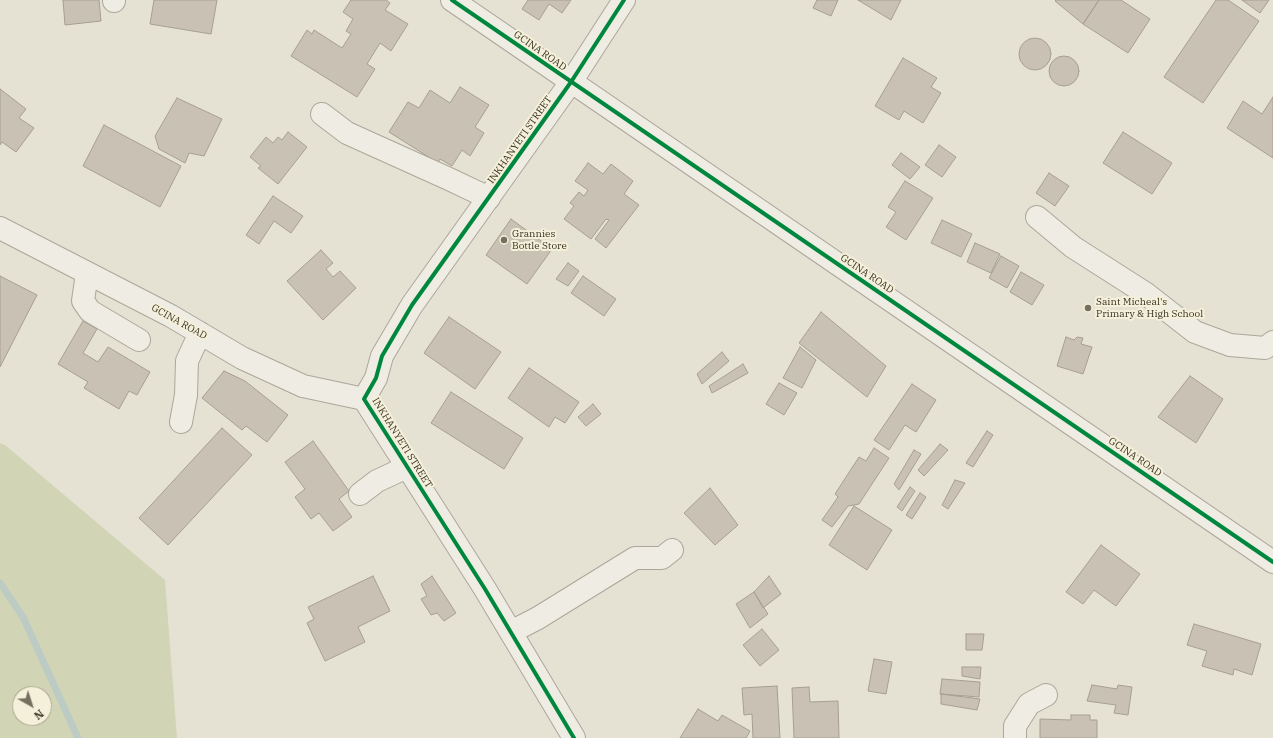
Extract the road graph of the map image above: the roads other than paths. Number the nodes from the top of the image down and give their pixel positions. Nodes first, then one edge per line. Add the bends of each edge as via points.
1 (452, 0) edge
2 (624, 0) edge
3 (571, 82) junction
4 (322, 114) dead end
5 (489, 198) junction
6 (1037, 217) dead end
7 (0, 228) edge
8 (87, 274) junction
9 (200, 333) junction
10 (139, 340) dead end
11 (1273, 342) edge
12 (364, 399) junction
13 (181, 422) dead end
14 (407, 467) junction
15 (360, 494) dead end
16 (672, 550) dead end
17 (1273, 562) edge
18 (511, 632) junction
19 (1046, 695) dead end
20 (574, 738) edge
21 (1014, 738) edge

1 - 3 street, GCINA ROAD
2 - 3 street, INKHANYETI STREET
3 - 5 street, INKHANYETI STREET
3 - 17 street, GCINA ROAD
4 - 5 street via 347,133
5 - 12 street, INKHANYETI STREET via 412,305 382,356 376,378
6 - 11 street via 1073,247 1145,294 1196,332 1230,345 1265,348
7 - 8 street, GCINA ROAD
8 - 9 street, GCINA ROAD
8 - 10 street via 83,301 90,311
9 - 12 street, GCINA ROAD via 242,358 303,386
9 - 13 street via 187,361 186,395
12 - 14 street, INKHANYETI STREET
14 - 15 street via 377,481
14 - 18 street, INKHANYETI STREET
16 - 18 street via 662,558 636,558
18 - 20 street, INKHANYETI STREET
19 - 21 street via 1029,704 1015,726

